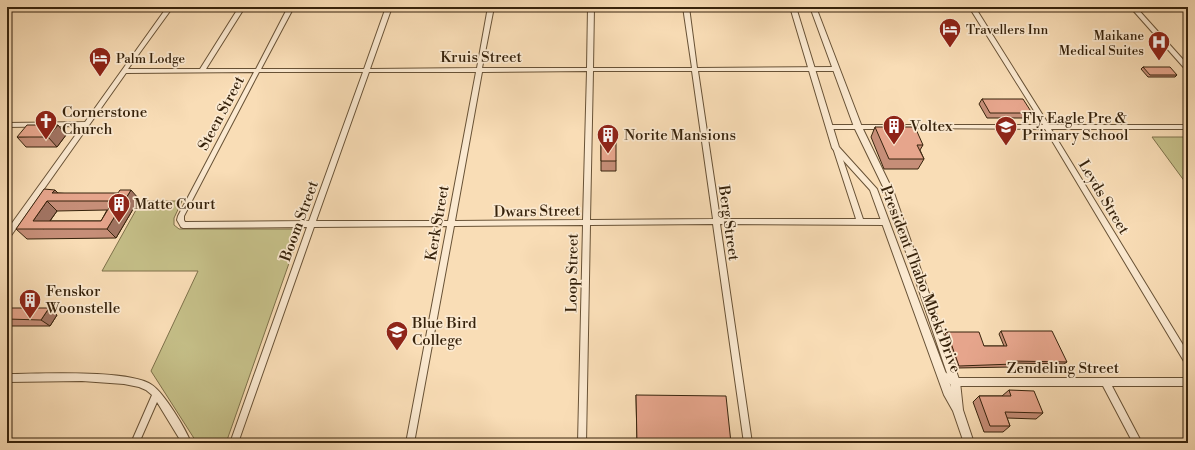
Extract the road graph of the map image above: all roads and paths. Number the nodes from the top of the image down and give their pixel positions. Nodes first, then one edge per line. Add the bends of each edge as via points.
1 (11, 7) edge
2 (170, 7) edge
3 (242, 7) edge
4 (291, 7) edge
5 (389, 7) edge
6 (491, 7) edge
7 (591, 7) edge
8 (686, 7) edge
9 (793, 7) edge
10 (813, 7) edge
11 (972, 7) edge
12 (1133, 7) edge
13 (7, 11) edge
14 (813, 69) junction
15 (836, 69) junction
16 (258, 70) junction
17 (367, 70) junction
18 (590, 70) junction
19 (696, 70) junction
20 (1188, 70) edge
21 (125, 71) junction
22 (202, 71) junction
23 (478, 71) junction
24 (86, 124) junction
25 (7, 125) edge
26 (830, 127) junction
27 (858, 127) junction
28 (888, 127) edge
29 (902, 127) edge
30 (1047, 127) junction
31 (1188, 128) edge
32 (836, 148) junction
33 (716, 222) junction
34 (860, 222) junction
35 (884, 222) junction
36 (586, 223) junction
37 (450, 224) junction
38 (190, 225) joint
39 (311, 225) junction
40 (7, 235) edge
41 (1188, 360) edge
42 (940, 373) junction
43 (7, 378) edge
44 (955, 382) junction
45 (1106, 382) junction
46 (1188, 382) edge
47 (156, 395) junction
48 (958, 410) junction
49 (134, 443) edge
50 (187, 443) edge
51 (234, 443) edge
52 (410, 443) edge
53 (582, 443) edge
54 (748, 443) edge
55 (969, 443) edge
56 (1138, 443) edge

1 - 13 street
2 - 21 street
3 - 22 street
4 - 16 street, Steen Street
5 - 17 street, Boom Street
6 - 23 street, Kerk Street
7 - 18 street, Loop Street
8 - 19 street, Berg Street
9 - 14 street, President Thabo Mbeki Drive
10 - 15 street, President Thabo Mbeki Drive
11 - 30 street, Leyds Street
12 - 20 street
14 - 15 street, Kruis Street
14 - 19 street, Kruis Street
14 - 26 street, President Thabo Mbeki Drive
15 - 27 street, President Thabo Mbeki Drive
16 - 17 street, Kruis Street
16 - 22 street, Kruis Street
16 - 38 street, Steen Street via 181,216 183,225
17 - 23 street, Kruis Street
17 - 39 street, Boom Street
18 - 19 street, Kruis Street
18 - 23 street, Kruis Street
18 - 36 street, Loop Street
19 - 33 street, Berg Street
21 - 22 street, Kruis Street
21 - 24 street
23 - 37 street, Kerk Street
24 - 25 street
24 - 40 street
26 - 27 street
26 - 32 street, President Thabo Mbeki Drive
27 - 28 street
27 - 44 street, President Thabo Mbeki Drive via 890,193
29 - 30 street
30 - 31 street
30 - 41 street, Leyds Street
32 - 34 street
32 - 35 street, President Thabo Mbeki Drive via 872,189
33 - 34 street, Dwars Street
33 - 36 street, Dwars Street
33 - 54 street, Berg Street
34 - 35 street, Dwars Street
35 - 42 street, President Thabo Mbeki Drive
36 - 37 street, Dwars Street
36 - 53 street, Loop Street
37 - 39 street, Dwars Street
37 - 52 street, Kerk Street
38 - 39 street, Dwars Street
39 - 51 street, Boom Street
42 - 44 street
42 - 48 street, President Thabo Mbeki Drive
43 - 47 street via 131,380 146,384
44 - 45 street, Zendeling Street
44 - 48 street, President Thabo Mbeki Drive
45 - 46 street, Zendeling Street
45 - 56 street
47 - 49 street
47 - 50 street
48 - 55 street, President Thabo Mbeki Drive

